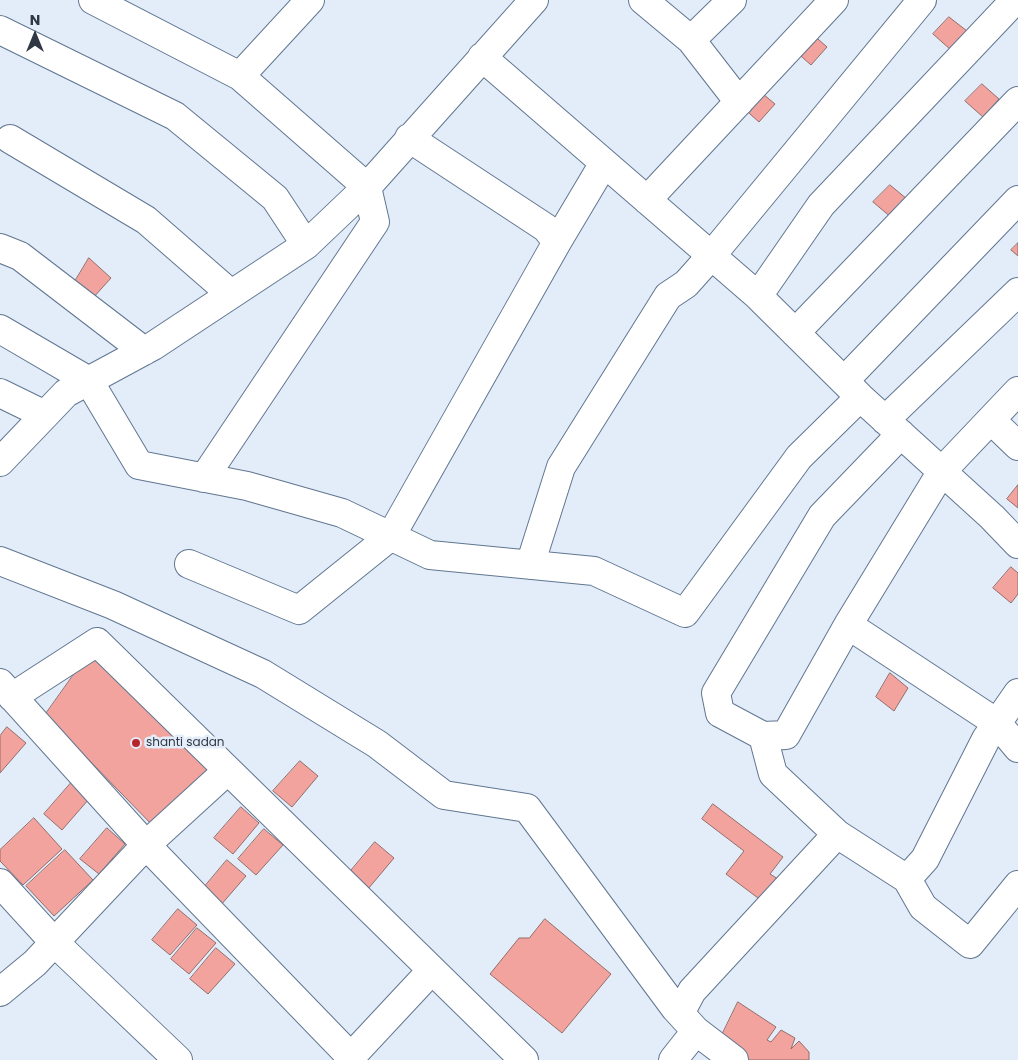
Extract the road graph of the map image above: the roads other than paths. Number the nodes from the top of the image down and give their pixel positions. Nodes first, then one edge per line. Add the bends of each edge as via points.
1 (94, 0) edge
2 (310, 0) edge
3 (534, 0) edge
4 (643, 0) edge
5 (732, 0) edge
6 (834, 0) edge
7 (922, 0) edge
8 (1015, 0) edge
9 (0, 30) edge
10 (691, 40) junction
11 (482, 57) junction
12 (240, 76) junction
13 (1018, 100) edge
14 (739, 102) junction
15 (410, 138) junction
16 (10, 139) dead end
17 (604, 163) junction
18 (367, 187) junction
19 (646, 200) junction
20 (1018, 200) edge
21 (558, 242) junction
22 (306, 245) junction
23 (0, 248) edge
24 (711, 256) junction
25 (1018, 292) edge
26 (232, 294) junction
27 (758, 296) junction
28 (0, 329) edge
29 (795, 333) junction
30 (144, 351) junction
31 (89, 380) junction
32 (852, 389) junction
33 (1018, 391) edge
34 (0, 393) edge
35 (45, 415) junction
36 (991, 420) junction
37 (893, 427) junction
38 (1018, 446) edge
39 (0, 462) edge
40 (942, 471) junction
41 (204, 478) junction
42 (391, 536) junction
43 (1018, 544) edge
44 (0, 561) edge
45 (189, 564) dead end
46 (530, 565) junction
47 (848, 625) junction
48 (6, 690) edge
49 (1018, 693) edge
50 (997, 723) junction
51 (763, 736) junction
52 (1018, 748) edge
53 (227, 771) junction
54 (837, 834) junction
55 (146, 845) junction
56 (907, 879) junction
57 (0, 883) edge
58 (1018, 886) edge
59 (54, 942) junction
60 (432, 970) junction
61 (0, 992) edge
62 (676, 1008) junction
63 (696, 1031) junction
64 (350, 1058) edge
65 (178, 1060) edge
66 (524, 1060) edge
67 (673, 1060) edge
68 (734, 1060) edge

1 - 12 street
2 - 12 street
3 - 11 street
4 - 10 street
5 - 10 street
6 - 14 street
7 - 24 street
8 - 27 street via 821,205
9 - 22 street via 175,116 274,198
10 - 14 street
11 - 15 street
11 - 17 street
12 - 18 street
13 - 29 street
14 - 19 street
15 - 18 street
15 - 21 street via 546,228
16 - 26 street via 146,220
17 - 19 street
17 - 21 street
18 - 22 street
18 - 41 street via 375,222
19 - 24 street
20 - 32 street
21 - 42 street
22 - 26 street
23 - 30 street via 20,256
24 - 27 street
24 - 46 street via 686,284 668,296 562,467
25 - 37 street
26 - 30 street
27 - 29 street
28 - 31 street
29 - 32 street
30 - 31 street
31 - 35 street via 66,393
31 - 41 street via 139,465
32 - 37 street
32 - 46 street via 685,613 594,571
33 - 36 street
34 - 35 street
35 - 39 street
36 - 38 street
36 - 40 street
37 - 40 street
37 - 51 street via 822,516 716,694 720,713
40 - 43 street
40 - 47 street
41 - 42 street via 247,486 342,512
42 - 45 street via 300,610
42 - 46 street via 430,554
44 - 62 street via 113,605 263,674 377,744 444,795 528,808
47 - 50 street
47 - 51 street via 786,735
48 - 53 street via 97,642
48 - 55 street
49 - 50 street
50 - 52 street
50 - 56 street via 925,859
51 - 54 street via 773,774
53 - 55 street
53 - 60 street
54 - 56 street
54 - 62 street via 692,990 684,1006
55 - 59 street
55 - 64 street
56 - 58 street via 923,907 970,944
57 - 59 street
59 - 61 street via 35,963
59 - 65 street
60 - 64 street
60 - 66 street
62 - 63 street
63 - 67 street
63 - 68 street

